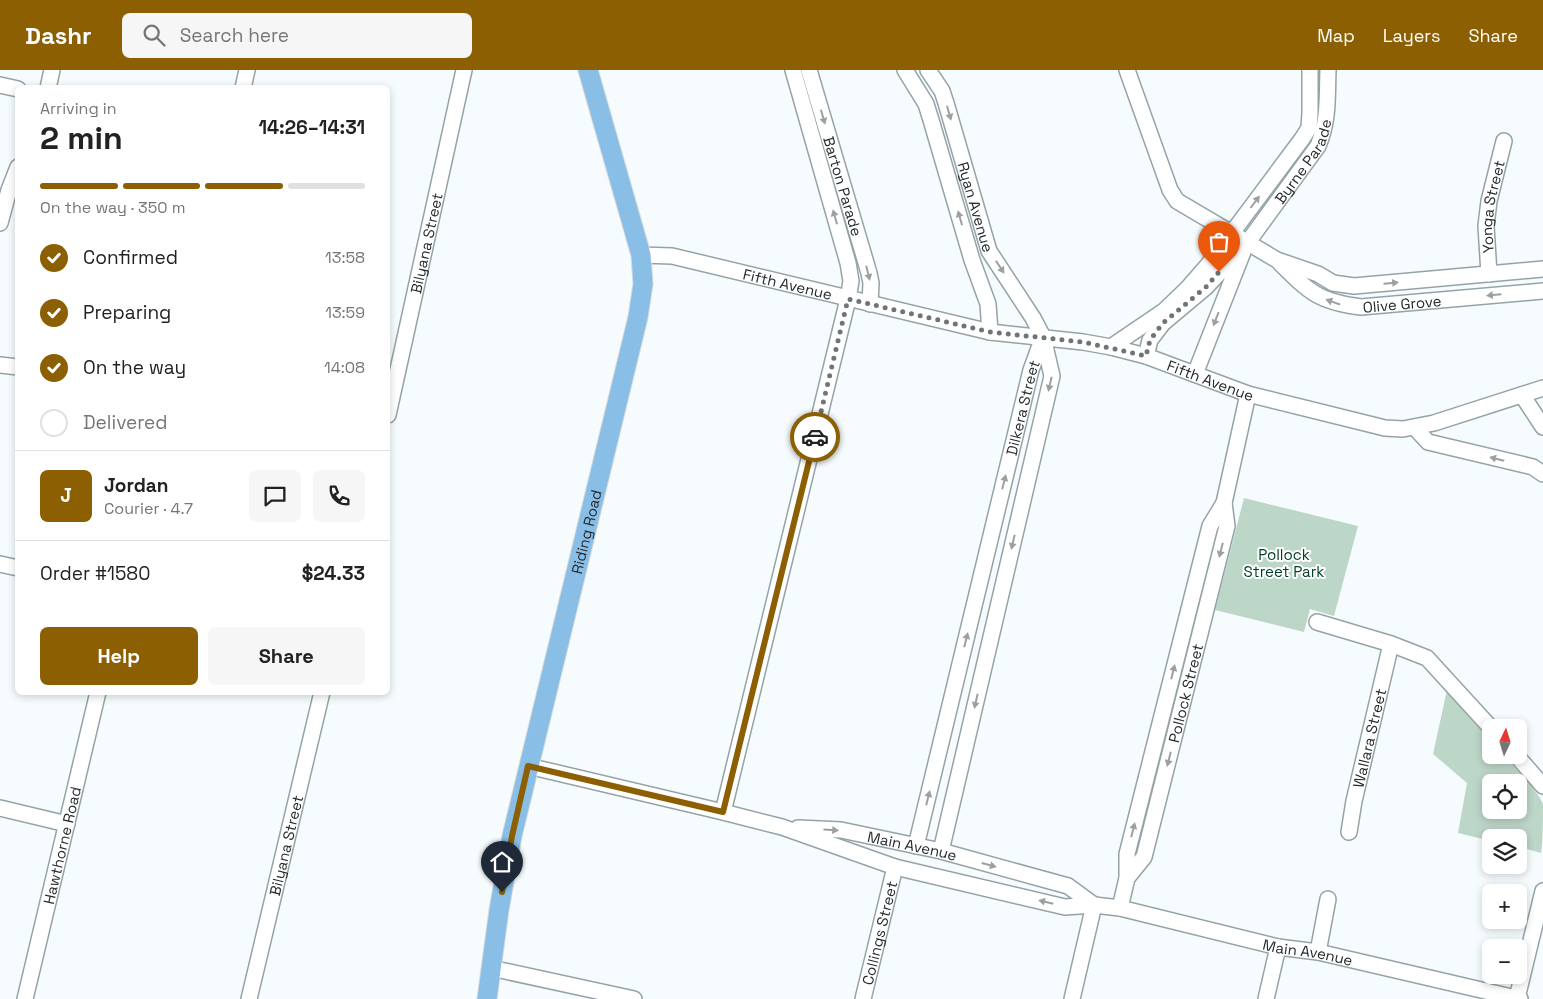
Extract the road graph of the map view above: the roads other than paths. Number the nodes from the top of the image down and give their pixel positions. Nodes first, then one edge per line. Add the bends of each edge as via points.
1 (52, 70) edge
2 (247, 70) edge
3 (464, 70) edge
4 (588, 70) edge
5 (793, 70) edge
6 (809, 70) edge
7 (905, 70) edge
8 (928, 70) edge
9 (1127, 70) edge
10 (1310, 70) edge
11 (1328, 70) edge
12 (0, 85) edge
13 (49, 85) edge
14 (244, 85) edge
15 (15, 88) edge
16 (1504, 141) dead end
17 (15, 174) edge
18 (0, 223) edge
19 (1232, 232) junction
20 (1248, 242) junction
21 (641, 255) junction
22 (1277, 260) junction
23 (1543, 269) edge
24 (1489, 274) junction
25 (1543, 291) edge
26 (848, 299) junction
27 (870, 304) junction
28 (990, 332) junction
29 (1043, 337) junction
30 (1111, 347) junction
31 (1146, 356) junction
32 (0, 365) edge
33 (15, 367) edge
34 (1195, 374) junction
35 (1543, 388) edge
36 (1248, 394) junction
37 (1522, 395) junction
38 (390, 406) edge
39 (1543, 426) edge
40 (1415, 428) junction
41 (1543, 474) edge
42 (0, 564) edge
43 (15, 567) edge
44 (1317, 622) dead end
45 (1391, 644) junction
46 (97, 695) edge
47 (321, 695) edge
48 (1483, 719) edge
49 (1524, 764) edge
50 (528, 766) junction
51 (1543, 786) edge
52 (0, 808) edge
53 (723, 812) junction
54 (67, 824) junction
55 (782, 827) junction
56 (1349, 832) dead end
57 (916, 846) junction
58 (941, 851) junction
59 (895, 867) junction
60 (1543, 891) edge
61 (1328, 900) dead end
62 (1094, 905) junction
63 (1120, 908) junction
64 (1278, 947) junction
65 (1318, 952) junction
66 (492, 968) junction
67 (1465, 993) edge
68 (25, 999) edge
69 (249, 999) edge
70 (487, 999) edge
71 (634, 999) edge
72 (863, 999) edge
73 (1072, 999) edge
74 (1266, 999) edge
75 (1519, 999) edge

1 - 13 street
2 - 14 street
3 - 38 street, Bilyana Street
4 - 21 main road, Riding Road
26 -> 5 street, Barton Parade via 851,281 848,263
6 -> 27 street, Barton Parade via 869,273
28 -> 7 street, Ryan Avenue via 988,304 926,104
8 -> 29 street, Ryan Avenue via 942,91 989,251
9 - 19 street, Olive Grove via 1170,190 1178,201
19 -> 10 street, Byrne Parade via 1309,128
11 - 20 street, Byrne Parade via 1327,117 1318,146
12 - 15 street
16 - 24 street, Yonga Street via 1486,226
17 - 18 street
19 - 20 street, Olive Grove
19 - 30 street, Byrne Parade via 1208,265 1164,311
20 - 22 street, Olive Grove
20 - 31 street, Byrne Parade via 1206,287 1163,323 1150,340
20 -> 34 street, Byrne Parade
21 - 26 street, Fifth Avenue via 672,256
21 - 50 main road, Riding Road via 643,284 638,317
22 -> 24 street, Olive Grove via 1334,283 1354,286
25 -> 22 street, Olive Grove via 1362,308 1321,298 1306,289
23 - 24 street, Olive Grove
26 - 27 street, Fifth Avenue
26 - 53 street, Barton Parade
27 - 28 street, Fifth Avenue
28 - 29 street, Fifth Avenue
29 - 30 street, Fifth Avenue
57 -> 29 street, Dilkera Street via 1031,370
29 -> 58 street, Dilkera Street via 1052,376
30 - 31 street, Fifth Avenue
31 - 34 street, Fifth Avenue
32 - 33 street
34 - 36 street, Fifth Avenue
35 - 37 street, Fifth Avenue
36 - 40 street, Fifth Avenue via 1385,428
36 - 63 street, Pollock Street via 1224,502 1210,526 1127,854 1127,878
37 - 39 street
37 - 40 street, Fifth Avenue
41 -> 40 street via 1533,467 1428,442
42 - 43 street
44 - 45 street
45 - 48 street via 1427,658
45 - 56 street, Wallara Street
46 - 54 street, Hawthorne Road
47 - 69 street, Bilyana Street
49 - 51 street
50 - 53 street, Main Avenue
50 - 66 main road, Riding Road via 512,836
52 - 54 street
53 - 55 street, Main Avenue
54 - 68 street, Hawthorne Road
55 -> 57 street, Main Avenue via 841,830
55 - 59 street, Main Avenue
57 - 58 street, Main Avenue
58 -> 62 street, Main Avenue via 1068,886
62 -> 59 street, Main Avenue via 1065,906
59 - 72 street, Collings Street
60 - 75 street
61 - 65 street
62 - 63 street, Main Avenue
62 - 73 street
63 - 64 street, Main Avenue
64 - 65 street, Main Avenue
64 - 74 street
65 - 67 street, Main Avenue
66 - 70 main road, Riding Road
66 - 71 street
67 - 75 street, Main Avenue

